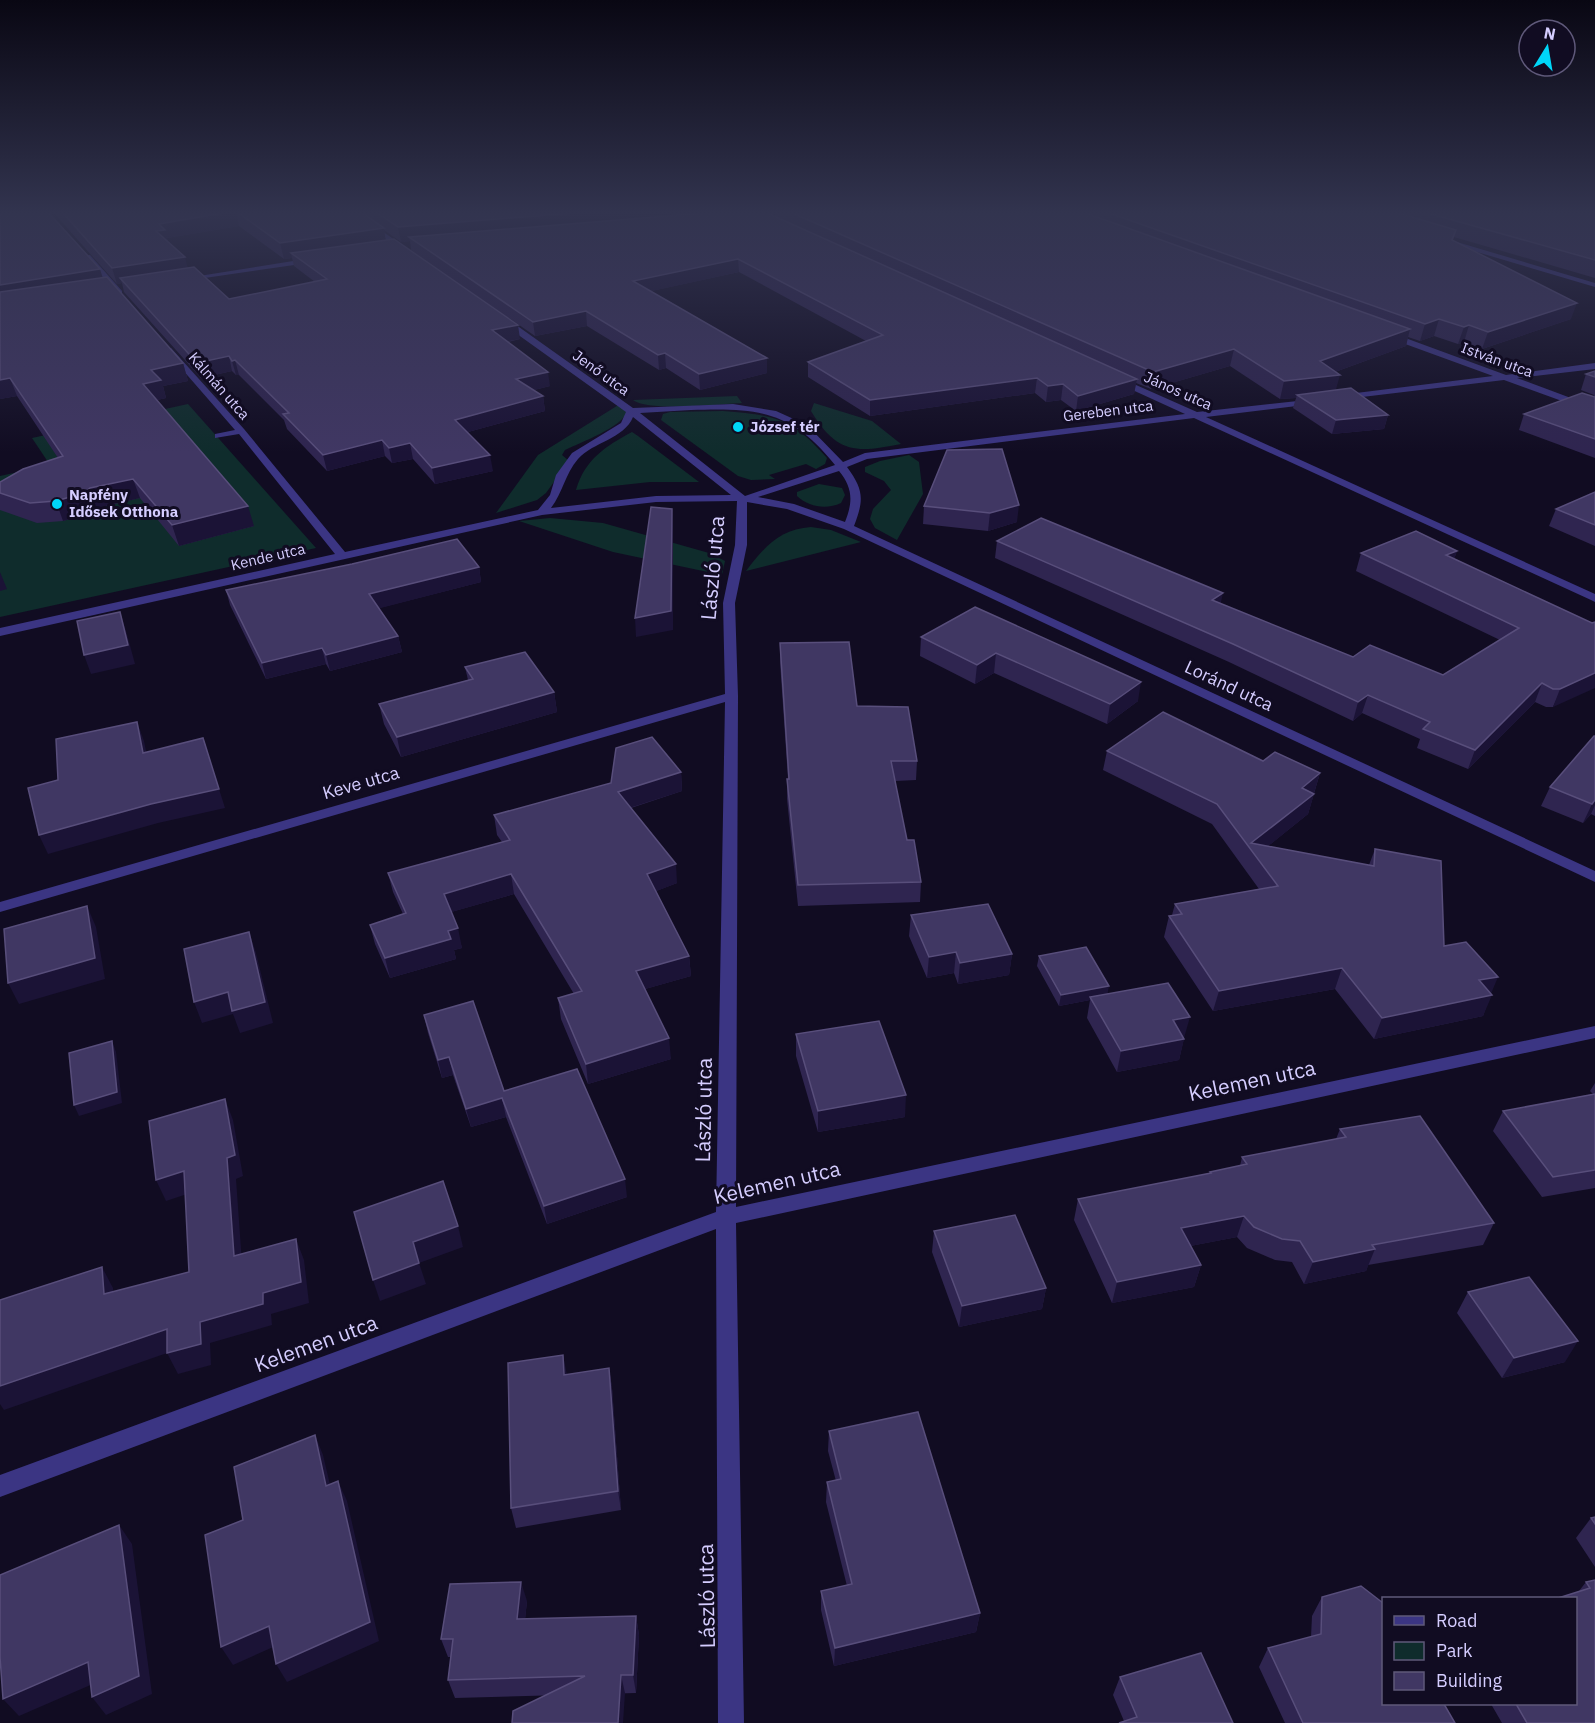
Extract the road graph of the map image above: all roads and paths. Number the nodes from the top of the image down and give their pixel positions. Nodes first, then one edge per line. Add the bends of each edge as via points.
1 (119, 292) edge
2 (123, 298) edge
3 (492, 311) edge
4 (1382, 332) edge
5 (163, 342) edge
6 (1595, 366) edge
7 (1110, 377) edge
8 (1503, 377) junction
9 (1595, 410) edge
10 (631, 411) junction
11 (1197, 416) junction
12 (241, 431) junction
13 (218, 436) dead end
14 (840, 465) junction
15 (742, 498) junction
16 (542, 512) junction
17 (848, 527) junction
18 (342, 556) junction
19 (1595, 598) edge
20 (0, 632) edge
21 (732, 696) junction
22 (1595, 877) edge
23 (0, 907) edge
24 (1595, 1032) edge
25 (726, 1217) junction
26 (0, 1486) edge
27 (731, 1723) edge

1 - 2 street
3 - 10 street, Jenő utca
4 - 8 street, István utca
5 - 12 street, Kálmán utca
6 - 8 street, Gereben utca
7 - 11 street, János utca
8 - 9 street, István utca
8 - 11 street, Gereben utca
10 - 14 street via 725,408 772,413 805,429
10 - 15 street
10 - 16 street via 625,425 576,455
11 - 14 street, Gereben utca via 920,447 865,456
11 - 19 street, János utca
12 - 13 street
12 - 18 street, Kálmán utca
14 - 15 street via 818,476
14 - 17 street via 858,496
15 - 16 street via 659,500
15 - 17 street via 805,510
15 - 21 street, László utca via 741,545 729,603
16 - 18 street, Kende utca
17 - 22 street, Loránd utca
18 - 20 street, Kende utca
21 - 23 street, Keve utca
21 - 25 street, László utca
24 - 25 street, Kelemen utca
25 - 26 street, Kelemen utca
25 - 27 street, László utca

